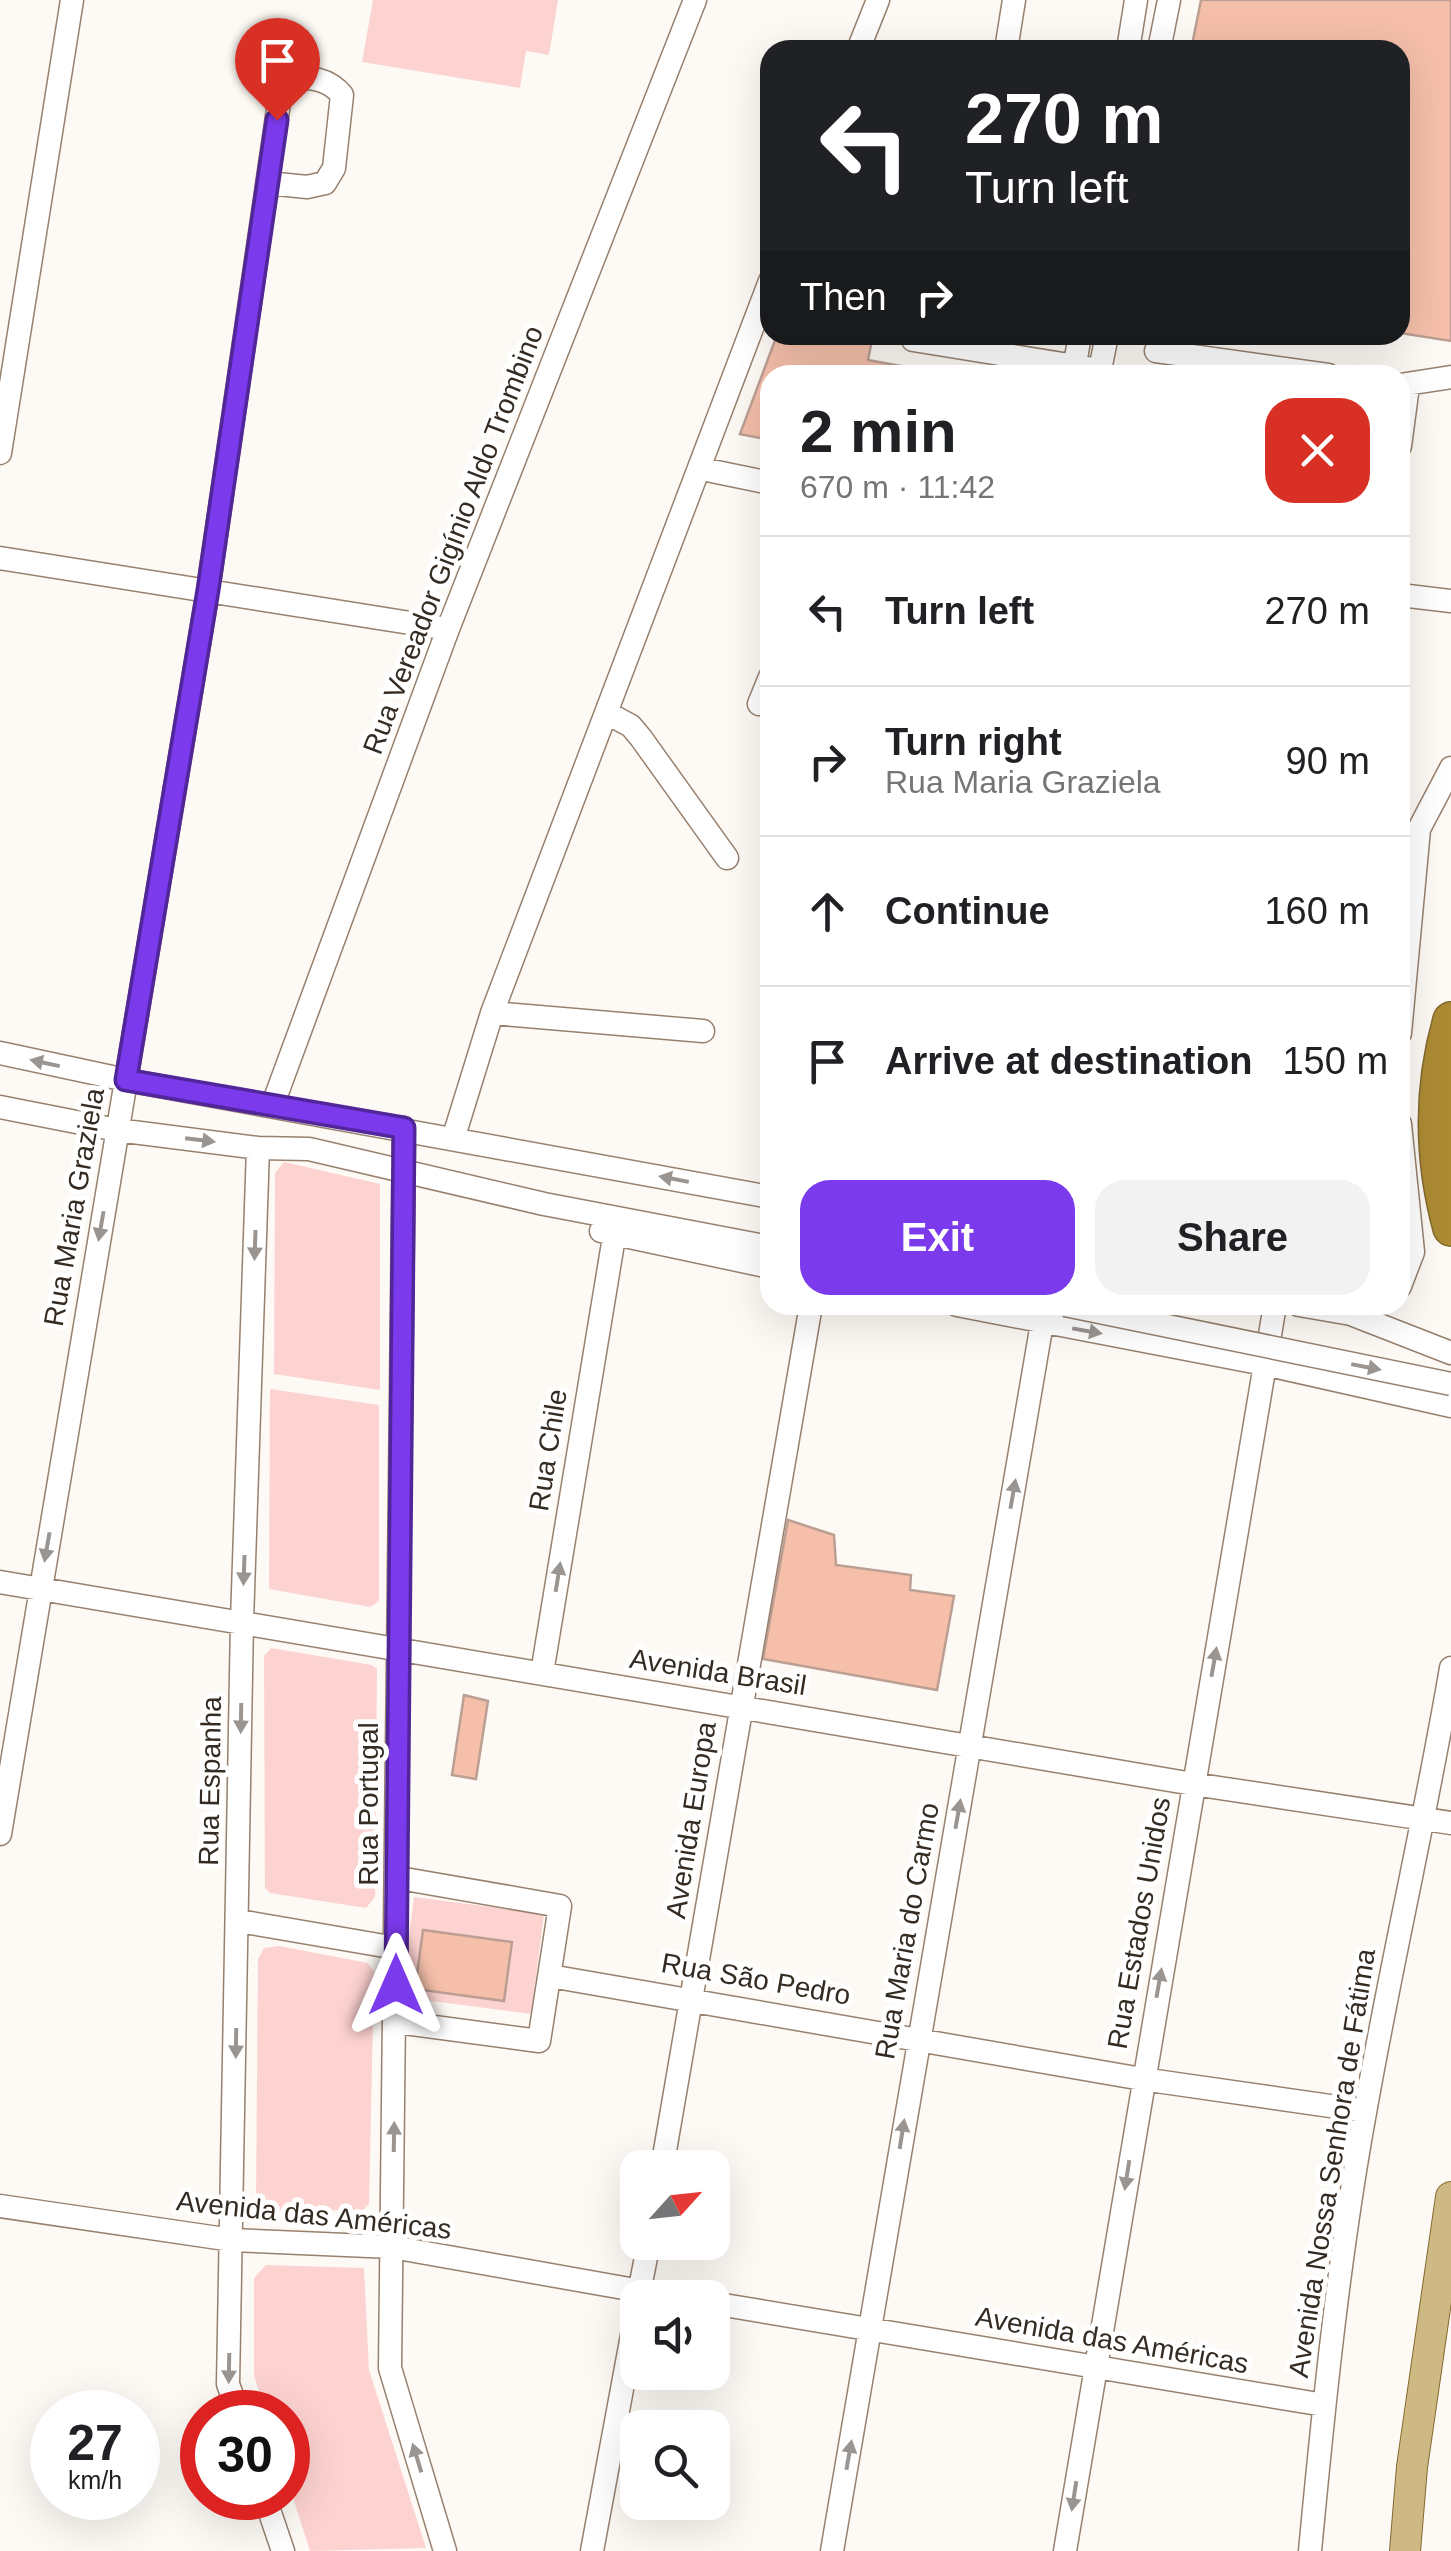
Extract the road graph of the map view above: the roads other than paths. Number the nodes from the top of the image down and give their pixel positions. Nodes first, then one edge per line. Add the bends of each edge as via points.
1 (72, 0) edge
2 (696, 0) edge
3 (878, 0) edge
4 (1014, 0) edge
5 (1136, 0) edge
6 (1168, 0) edge
7 (862, 40) edge
8 (1008, 40) edge
9 (1130, 40) edge
10 (1161, 40) edge
11 (268, 183) junction
12 (760, 309) edge
13 (939, 345) edge
14 (1156, 351) dead end
15 (1043, 365) edge
16 (1256, 365) edge
17 (1451, 377) edge
18 (1410, 385) edge
19 (0, 452) edge
20 (702, 469) junction
21 (760, 481) edge
22 (0, 558) edge
23 (208, 590) junction
24 (1410, 596) edge
25 (1451, 601) edge
26 (448, 630) junction
27 (609, 714) junction
28 (1451, 768) edge
29 (727, 858) dead end
30 (1410, 919) edge
31 (492, 1013) junction
32 (1451, 1020) edge
33 (703, 1031) dead end
34 (0, 1054) edge
35 (126, 1080) junction
36 (273, 1104) junction
37 (0, 1107) edge
38 (404, 1128) junction
39 (117, 1130) junction
40 (454, 1136) junction
41 (258, 1148) junction
42 (400, 1170) junction
43 (760, 1195) edge
44 (1410, 1205) edge
45 (616, 1228) junction
46 (1451, 1228) edge
47 (760, 1246) edge
48 (1410, 1262) edge
49 (760, 1264) edge
50 (809, 1315) edge
51 (1007, 1315) edge
52 (1114, 1315) edge
53 (1272, 1315) edge
54 (1354, 1315) edge
55 (1042, 1322) junction
56 (1451, 1353) edge
57 (1264, 1364) junction
58 (1451, 1384) edge
59 (1451, 1406) edge
60 (0, 1582) edge
61 (40, 1590) junction
62 (242, 1621) junction
63 (397, 1648) junction
64 (1451, 1668) edge
65 (542, 1673) junction
66 (739, 1706) junction
67 (970, 1744) junction
68 (1193, 1784) junction
69 (1426, 1819) junction
70 (1451, 1823) edge
71 (0, 1834) edge
72 (399, 1878) junction
73 (239, 1921) junction
74 (396, 1948) junction
75 (550, 1976) junction
76 (694, 1998) junction
77 (397, 2022) junction
78 (918, 2037) junction
79 (1142, 2079) junction
80 (1365, 2111) junction
81 (665, 2150) edge
82 (1451, 2197) edge
83 (0, 2206) edge
84 (232, 2240) junction
85 (392, 2248) junction
86 (620, 2293) edge
87 (730, 2306) edge
88 (870, 2328) junction
89 (1095, 2369) junction
90 (230, 2390) edge
91 (622, 2390) edge
92 (1324, 2405) junction
93 (272, 2520) edge
94 (443, 2550) edge
95 (283, 2551) edge
96 (592, 2551) edge
97 (832, 2551) edge
98 (1066, 2551) edge
99 (1310, 2551) edge
100 (1405, 2551) edge

1 - 19 street
2 - 26 street, Rua Vereador Gigínio Aldo Trombino
3 - 7 street
4 - 8 street
5 - 9 street
6 - 10 street
11 - 11 street, Rua Maria Graziela via 281,90 300,77 325,81 342,96 334,168 325,183
11 - 23 street, Rua Maria Graziela
12 - 20 street
13 - 15 street
14 - 16 street
17 - 18 street
20 - 21 street
20 - 27 street
22 - 23 street
23 - 26 street
23 - 35 street, Rua Maria Graziela
24 - 25 street
26 - 36 street, Rua Vereador Gigínio Aldo Trombino
27 - 29 street via 641,738
27 - 31 street
28 - 30 street via 1418,829
31 - 33 street
31 - 40 street
32 - 46 highway via 1435,1120
35 -> 34 street
35 - 36 street
35 - 39 street, Rua Maria Graziela
36 - 38 street
37 - 39 street
38 - 40 street
38 - 42 street, Rua Portugal
39 -> 41 street
39 -> 61 street, Rua Maria Graziela
43 -> 40 street
41 - 42 street via 309,1149
41 -> 62 street, Rua Espanha
42 - 45 street
42 - 63 street, Rua Portugal
44 - 48 street
45 - 47 street
45 - 49 street
65 -> 45 street, Rua Chile
50 - 66 street, Avenida Europa
51 - 55 street
52 -> 58 street, bridge
53 - 57 street, Rua Estados Unidos
54 - 56 street
55 -> 57 street
67 -> 55 street, Rua Maria do Carmo
57 - 59 street
68 -> 57 street, Rua Estados Unidos
60 - 61 street, Avenida Brasil
61 - 62 street, Avenida Brasil
61 - 71 street, Rua Maria Graziela
62 - 63 street, Avenida Brasil
62 -> 73 street, Rua Espanha
63 - 65 street, Avenida Brasil
63 - 72 street, Rua Portugal
64 - 69 street, Avenida Nossa Senhora de Fátima
65 - 66 street, Avenida Brasil
66 - 67 street, Avenida Brasil
66 - 76 street, Avenida Europa
67 - 68 street, Avenida Brasil
78 -> 67 street, Rua Maria do Carmo
68 - 69 street, Avenida Brasil
79 -> 68 street, Rua Estados Unidos
69 - 70 street, Avenida Brasil
69 - 80 street, Avenida Nossa Senhora de Fátima
72 - 74 street, Rua Portugal
72 - 75 street via 560,1906
73 - 74 street
73 -> 84 street, Rua Espanha
74 - 77 street, Rua Portugal
75 - 76 street, Rua São Pedro
75 - 77 street via 539,2041
76 - 78 street, Rua São Pedro
76 - 81 street, Avenida Europa
85 -> 77 street, Rua Portugal
78 - 79 street, Rua São Pedro
88 -> 78 street, Rua Maria do Carmo
79 - 80 street, Rua São Pedro
79 -> 89 street, Rua Estados Unidos
80 - 92 street, Avenida Nossa Senhora de Fátima
82 - 100 main road
83 - 84 street, Avenida das Américas
84 - 85 street, Avenida das Américas
84 -> 90 street, Rua Espanha
85 - 86 street, Avenida das Américas
94 -> 85 street, Rua Portugal via 390,2368
87 - 88 street, Avenida das Américas
88 - 89 street, Avenida das Américas
97 -> 88 street, Rua Maria do Carmo
89 - 92 street, Avenida das Américas
89 -> 98 street, Rua Estados Unidos
91 - 96 street
92 - 99 street, Avenida Nossa Senhora de Fátima
93 - 95 street

